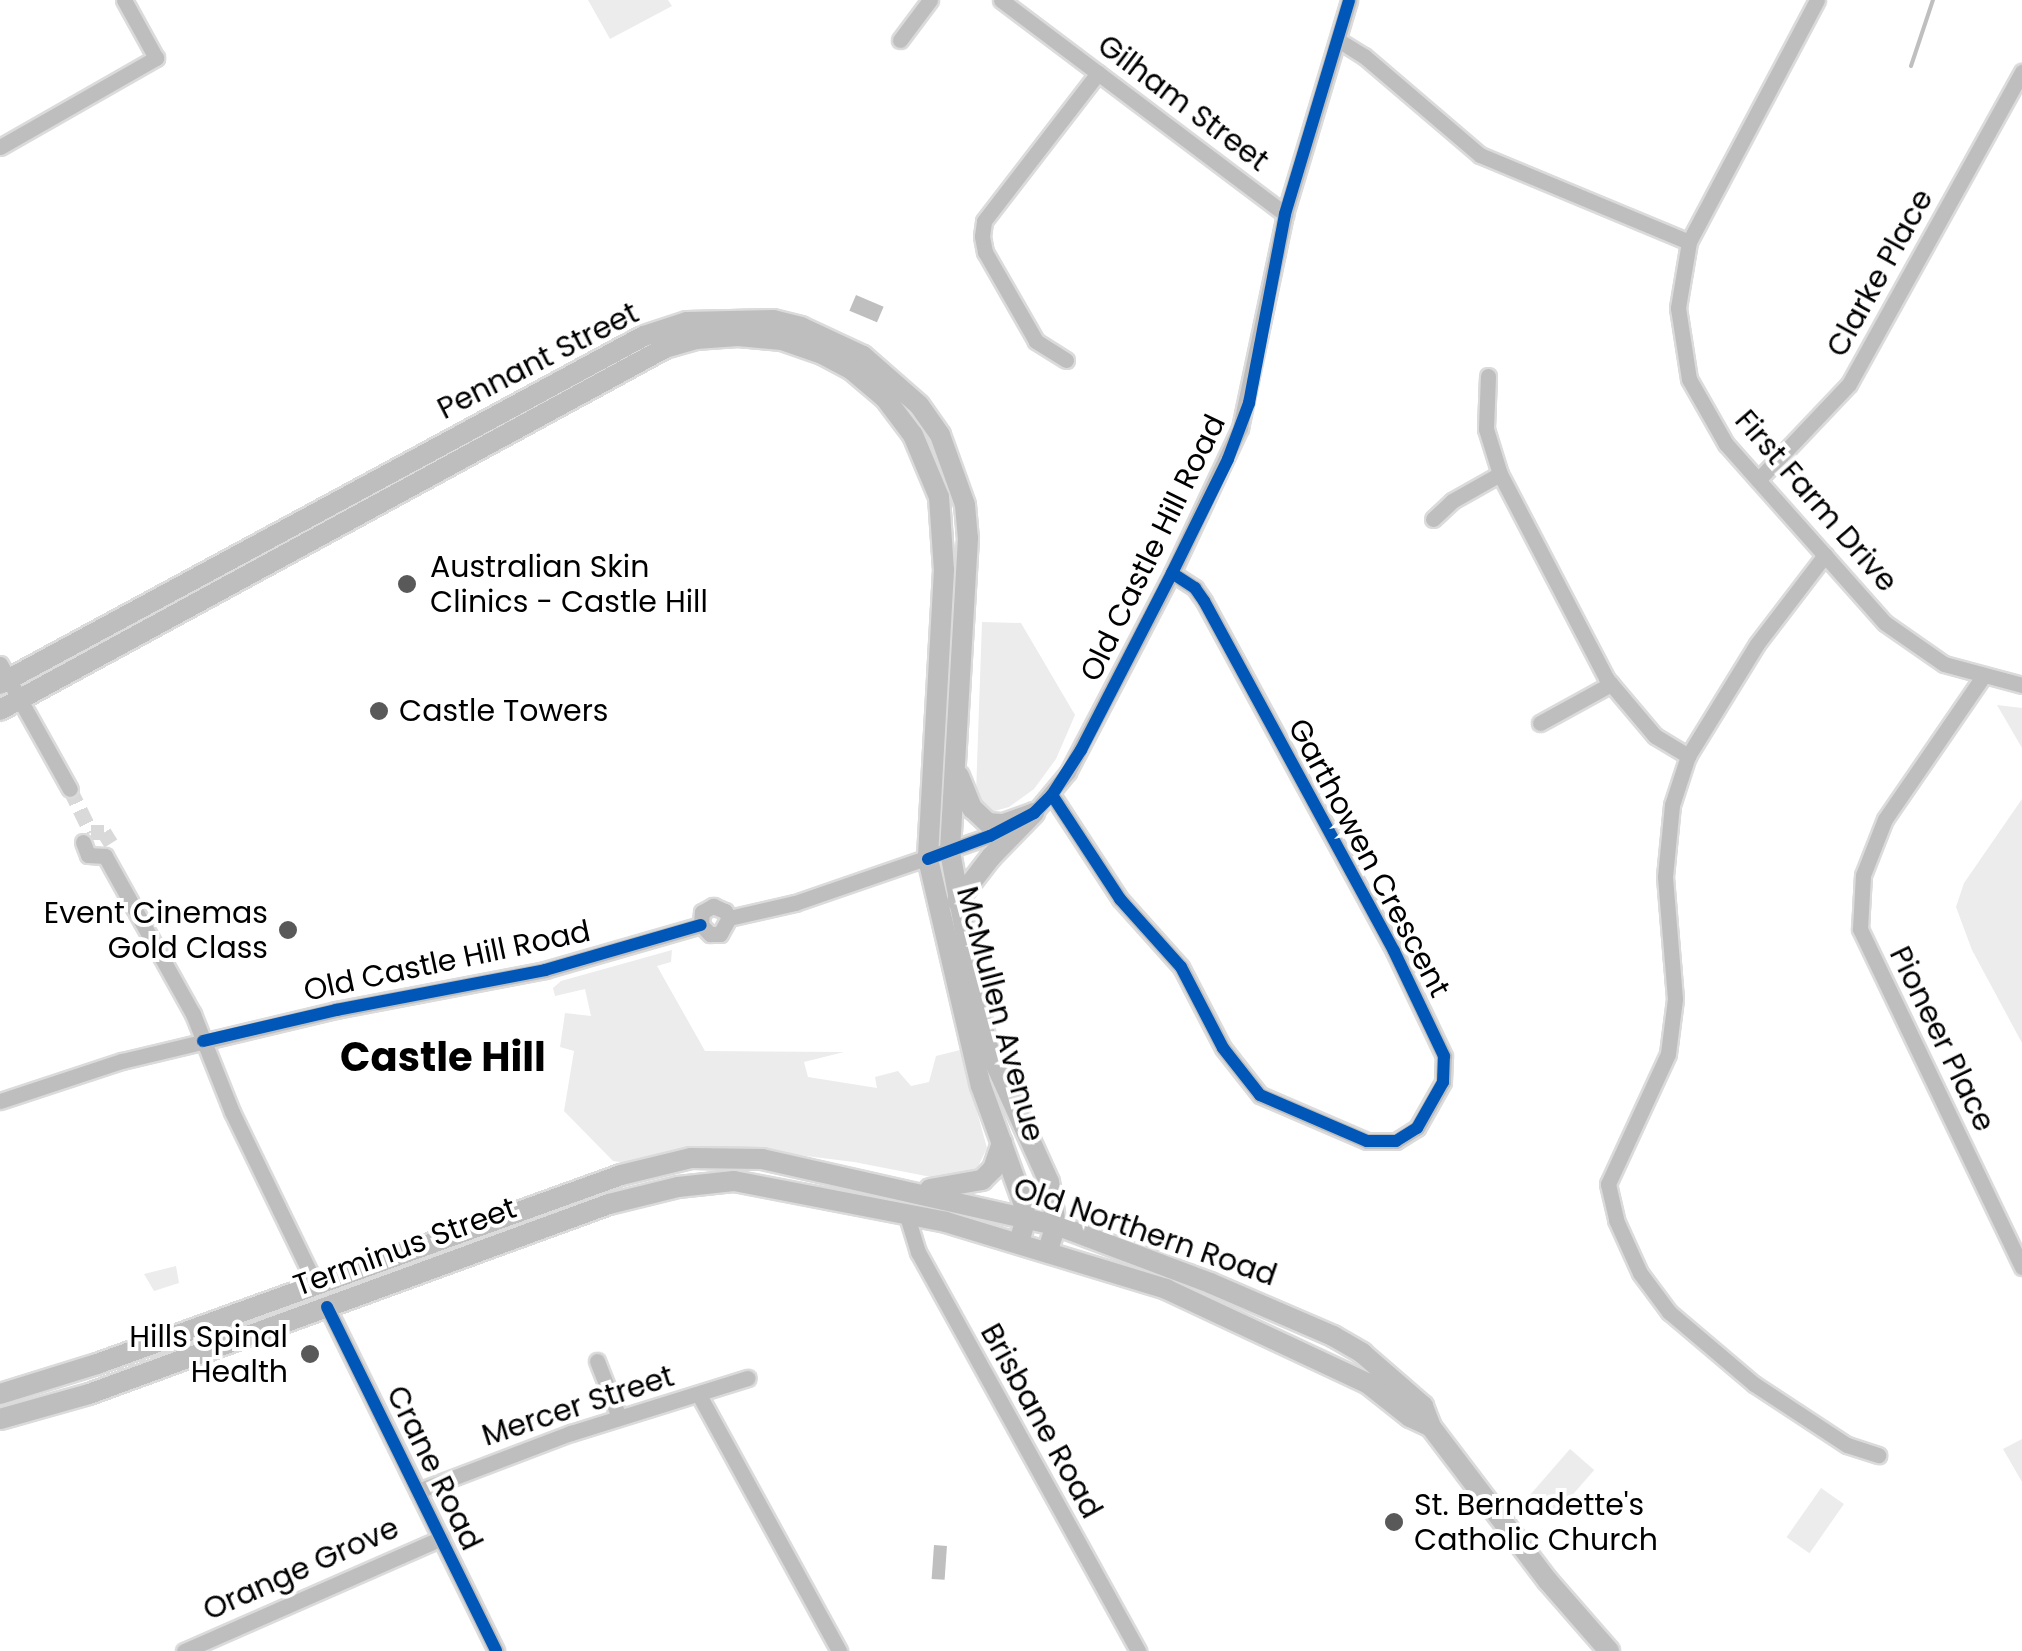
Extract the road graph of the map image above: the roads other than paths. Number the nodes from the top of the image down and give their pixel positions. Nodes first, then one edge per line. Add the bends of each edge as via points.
1 (124, 0) edge
2 (930, 0) edge
3 (1001, 0) edge
4 (1349, 0) edge
5 (1817, 0) edge
6 (900, 40) dead end
7 (1338, 40) junction
8 (2022, 72) edge
9 (1098, 73) junction
10 (0, 146) edge
11 (1285, 214) junction
12 (1689, 242) junction
13 (1066, 360) dead end
14 (1488, 376) dead end
15 (1500, 474) junction
16 (1758, 480) junction
17 (1432, 519) dead end
18 (1825, 555) junction
19 (1172, 573) junction
20 (3, 676) edge
21 (1982, 678) junction
22 (1611, 684) junction
23 (2022, 686) edge
24 (20, 699) junction
25 (0, 710) edge
26 (1540, 722) dead end
27 (1688, 756) junction
28 (956, 765) junction
29 (70, 790) tunnel mouth
30 (1052, 795) junction
31 (1034, 813) junction
32 (83, 842) dead end
33 (950, 852) junction
34 (928, 858) junction
35 (957, 901) junction
36 (203, 1041) junction
37 (0, 1101) edge
38 (1002, 1143) junction
39 (621, 1175) joint
40 (577, 1189) junction
41 (660, 1190) joint
42 (903, 1190) junction
43 (584, 1212) junction
44 (906, 1213) junction
45 (1026, 1218) junction
46 (1056, 1226) junction
47 (1019, 1242) junction
48 (1048, 1250) junction
49 (2022, 1267) edge
50 (316, 1285) junction
51 (327, 1307) junction
52 (597, 1362) dead end
53 (748, 1378) dead end
54 (0, 1394) edge
55 (700, 1395) junction
56 (619, 1417) junction
57 (0, 1418) edge
58 (1431, 1428) junction
59 (1878, 1454) dead end
60 (418, 1491) junction
61 (441, 1538) junction
62 (1133, 1649) edge
63 (184, 1651) edge
64 (496, 1651) edge
65 (839, 1651) edge
66 (1609, 1651) edge

1 - 10 street via 156,58
2 - 6 street
3 - 9 street, Gilham Street
4 - 7 street, Old Castle Hill Road
5 - 12 street, First Farm Drive
7 - 11 street, Old Castle Hill Road
7 - 12 street via 1480,155
8 - 16 street, Clarke Place via 1849,384
9 - 11 street, Gilham Street
9 - 13 street via 984,221 982,236 1036,341
11 - 19 street, Old Castle Hill Road via 1249,403
12 - 16 street, First Farm Drive via 1678,308 1689,380 1704,411
14 - 15 street via 1486,429
15 - 17 street
15 - 22 street
16 - 18 street, First Farm Drive
18 - 21 street, First Farm Drive via 1885,623 1925,653
18 - 27 street via 1756,644
19 - 30 street, Old Castle Hill Road
19 - 30 street, Garthowen Crescent via 1204,602 1444,1056 1443,1082 1418,1128 1396,1142 1366,1141 1260,1096 1224,1048 1181,968 1130,912
20 - 24 street
20 - 28 main road, Pennant Street via 644,336 687,322 773,320 828,338 887,372 919,404 956,473 968,538
21 - 23 street, First Farm Drive
21 - 49 street, Pioneer Place via 1886,819 1863,875 1860,930
22 - 26 street
22 - 27 street via 1655,736
24 - 25 main road, Pennant Street
24 - 29 street
24 - 34 main road, Pennant Street via 640,359 696,339 782,340 852,370 885,398 913,435 939,498 944,570
27 - 59 street via 1672,805 1665,877 1675,1000 1668,1054 1608,1184 1616,1220 1640,1274 1669,1312 1718,1356 1847,1445
28 - 31 main road via 972,808 988,823
28 - 33 main road, Pennant Street
30 - 31 street, Old Castle Hill Road
31 - 33 street, Old Castle Hill Road
31 - 35 main road
32 - 36 street, Crane Road via 88,855 108,850
33 - 34 street, Old Castle Hill Road
33 - 35 main road, McMullen Avenue
34 - 36 street, Old Castle Hill Road via 729,918 720,934 701,925 545,970
34 - 38 main road, McMullen Avenue via 982,1086
35 - 46 main road, McMullen Avenue via 986,1043 1043,1165
36 - 37 street
36 - 50 street, Crane Road
38 - 42 main road via 982,1180
38 - 45 main road, McMullen Avenue
39 - 40 main road, Terminus Street
39 - 42 main road, Old Northern Road via 725,1156 800,1165
40 - 43 main road
40 - 50 main road, Terminus Street
41 - 43 main road, Terminus Street
41 - 44 main road, Old Northern Road via 751,1183
42 - 44 main road
42 - 45 main road, Old Northern Road
43 - 51 main road, Terminus Street
44 - 47 main road, Old Northern Road
44 - 62 street, Brisbane Road via 926,1269
45 - 46 main road, Old Northern Road
45 - 47 main road
46 - 48 main road
46 - 58 main road, Old Northern Road via 1333,1336 1409,1392
47 - 48 main road, Old Northern Road
48 - 58 main road, Old Northern Road via 1232,1317 1367,1382
50 - 51 main road, Crane Road
50 - 54 main road, Terminus Street
51 - 57 main road, Terminus Street via 89,1394
51 - 60 street, Crane Road
52 - 56 street
53 - 55 street, Mercer Street
55 - 56 street, Mercer Street
55 - 65 street, Mercer Street
56 - 60 street, Mercer Street
58 - 66 main road, Old Northern Road
60 - 61 street, Crane Road
61 - 63 street, Orange Grove
61 - 64 street, Crane Road

